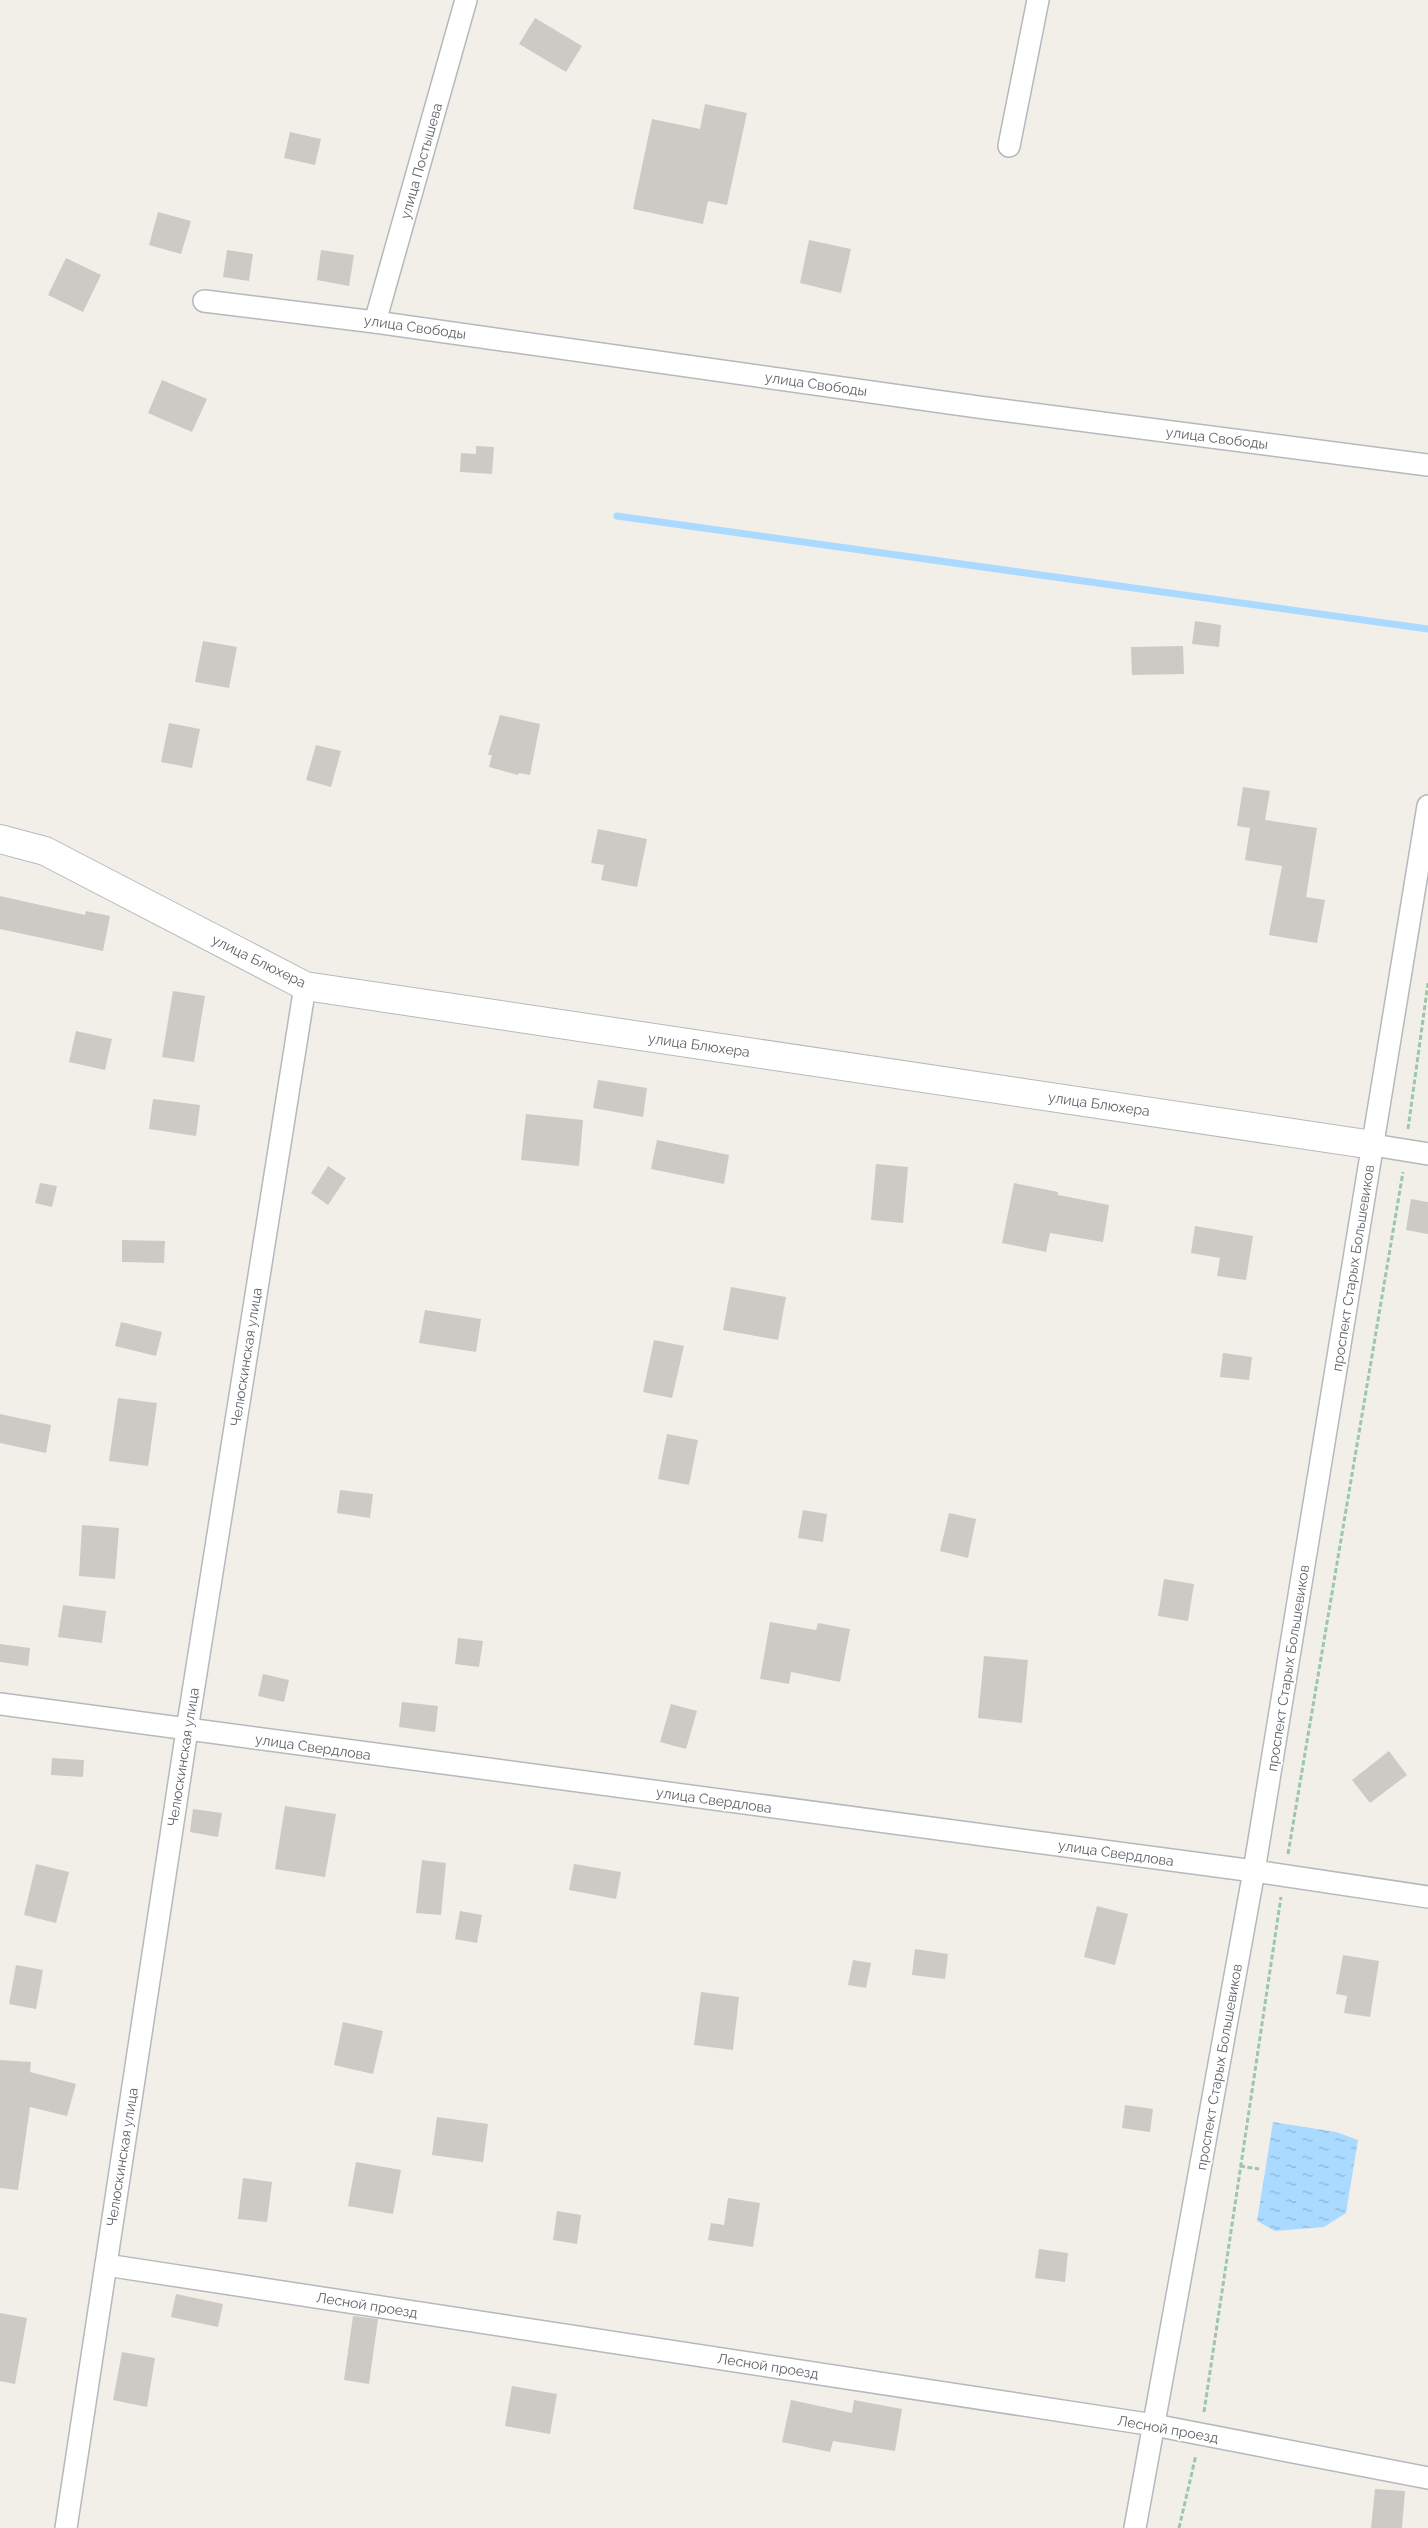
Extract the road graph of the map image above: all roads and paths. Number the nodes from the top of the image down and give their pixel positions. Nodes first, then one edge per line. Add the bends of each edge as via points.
1 (466, 0) edge
2 (1038, 0) edge
3 (1009, 146) dead end
4 (204, 301) dead end
5 (375, 322) junction
6 (1428, 465) edge
7 (1428, 806) edge
8 (0, 838) edge
9 (1428, 983) edge
10 (305, 986) junction
11 (1373, 1145) junction
12 (1406, 1150) junction
13 (1428, 1154) edge
14 (0, 1704) edge
15 (187, 1730) junction
16 (1254, 1871) junction
17 (1285, 1876) junction
18 (1428, 1897) edge
19 (1240, 2166) junction
20 (1259, 2169) dead end
21 (106, 2265) junction
22 (1154, 2425) junction
23 (1200, 2434) junction
24 (1428, 2478) edge
25 (66, 2528) edge
26 (1135, 2528) edge
27 (1180, 2528) edge

1 - 5 street, улица Постышева
2 - 3 street
4 - 5 street, улица Свободы
5 - 6 street, улица Свободы via 978,407
7 - 11 street, проспект Старых Большевиков
8 - 10 street, улица Блюхера via 45,851
9 - 12 path
10 - 11 street, улица Блюхера
10 - 15 street, Челюскинская улица
11 - 12 street, улица Блюхера
11 - 16 street, проспект Старых Большевиков
12 - 13 street, улица Блюхера
12 - 17 path
14 - 15 street, улица Свердлова
15 - 16 street, улица Свердлова
15 - 21 street, Челюскинская улица
16 - 17 street, улица Свердлова
16 - 22 street, проспект Старых Большевиков
17 - 18 street, улица Свердлова
17 - 19 path
19 - 20 path
19 - 23 path
21 - 22 street, Лесной проезд
21 - 25 street, Челюскинская улица
22 - 23 street, Лесной проезд
22 - 26 street, проспект Старых Большевиков
23 - 24 street, Лесной проезд
23 - 27 path

